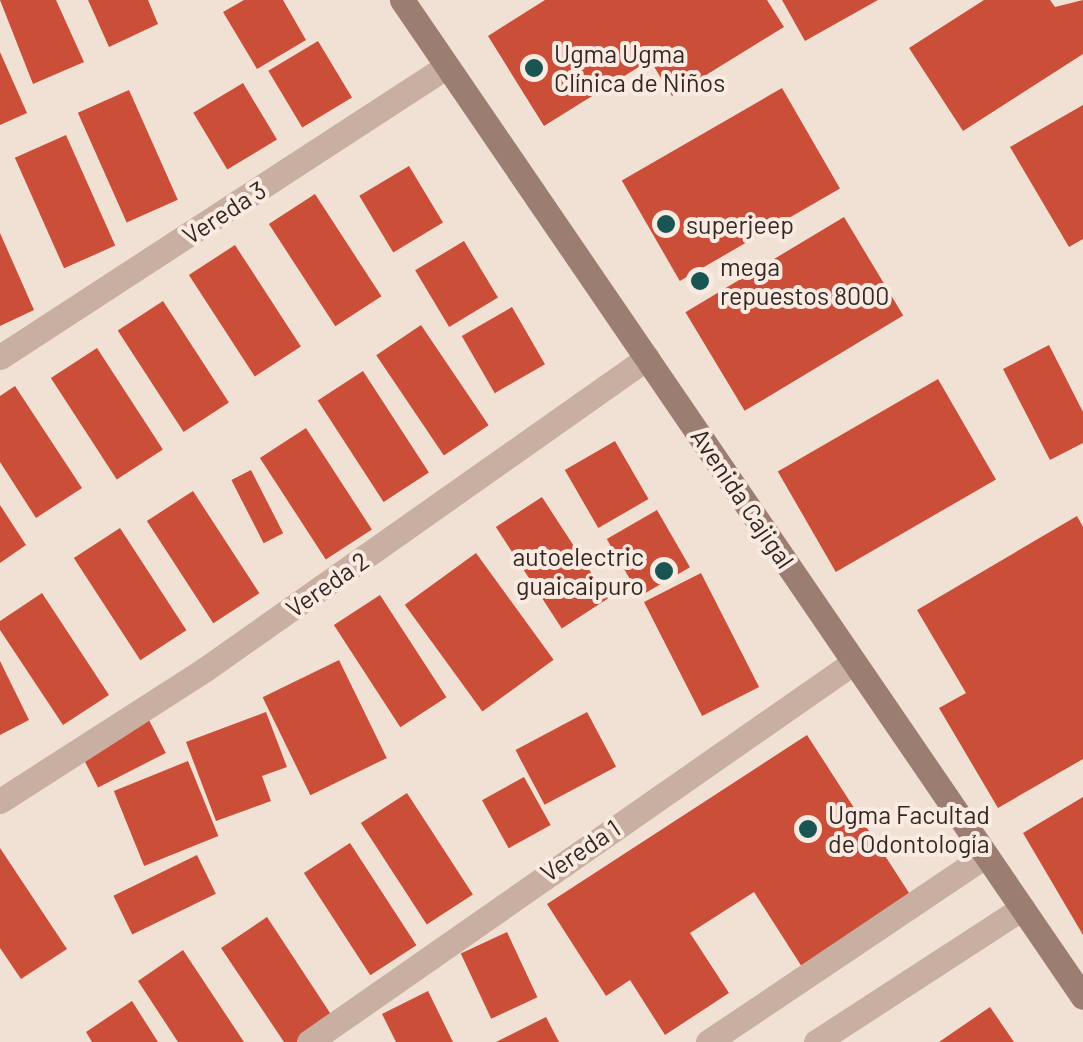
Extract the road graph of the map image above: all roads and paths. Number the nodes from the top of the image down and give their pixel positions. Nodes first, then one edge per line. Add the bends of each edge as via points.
1 (402, 0) edge
2 (447, 66) junction
3 (0, 357) edge
4 (647, 358) junction
5 (854, 662) junction
6 (0, 801) edge
7 (986, 855) junction
8 (1022, 908) junction
9 (1083, 996) edge
10 (310, 1042) edge
11 (708, 1042) edge
12 (816, 1042) edge

1 - 2 main road, Avenida Cajigal
2 - 3 street, Vereda 3
2 - 4 main road, Avenida Cajigal
4 - 5 main road, Avenida Cajigal
4 - 6 street, Vereda 2 via 204,670
5 - 7 main road, Avenida Cajigal
5 - 10 street, Vereda 1
7 - 8 main road, Avenida Cajigal
7 - 11 street
8 - 9 main road, Avenida Cajigal
8 - 12 street

